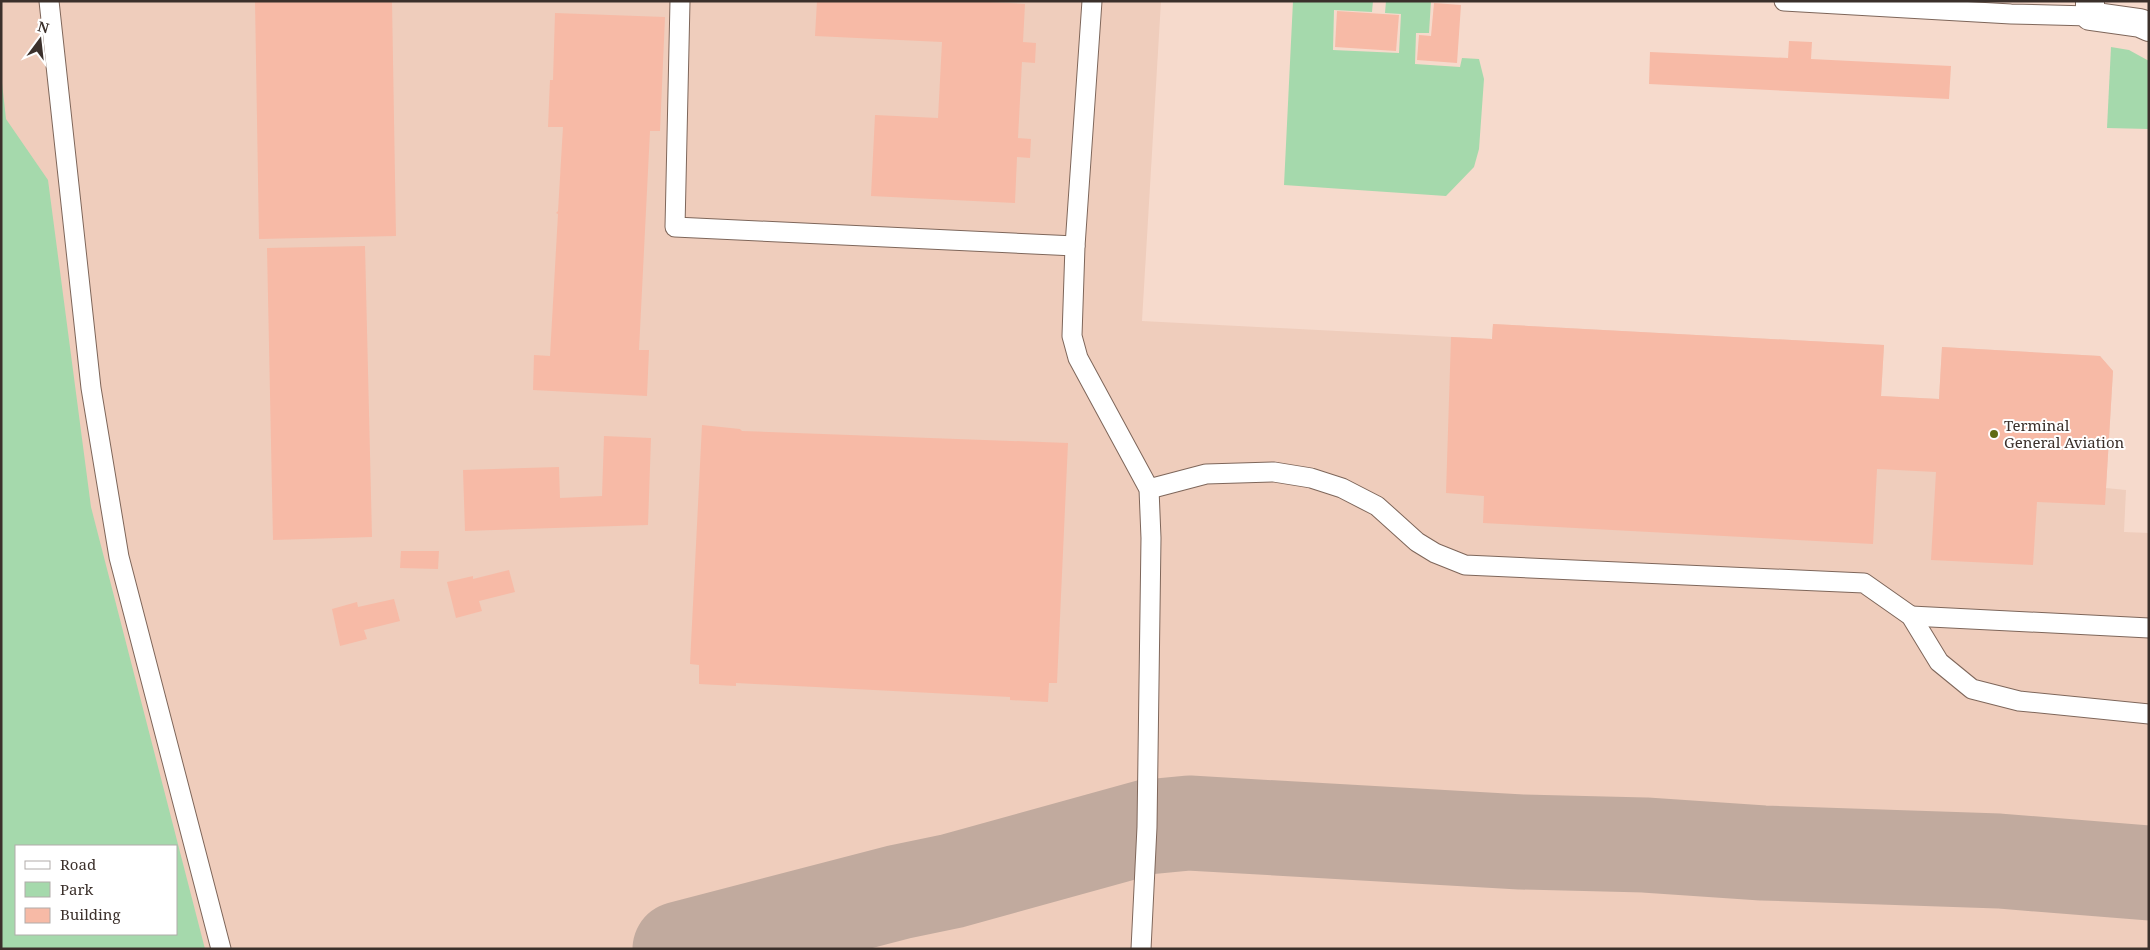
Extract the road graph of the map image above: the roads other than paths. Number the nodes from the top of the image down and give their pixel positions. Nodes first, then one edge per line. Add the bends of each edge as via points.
1 (49, 1) edge
2 (680, 1) edge
3 (1092, 1) edge
4 (1784, 1) edge
5 (2090, 9) edge
6 (2149, 28) edge
7 (1074, 246) junction
8 (1148, 489) junction
9 (1911, 616) junction
10 (2149, 628) edge
11 (2149, 714) edge
12 (221, 949) edge
13 (1141, 949) edge

1 - 12 lane via 91,388 119,557
2 - 7 lane via 675,227
3 - 7 lane
4 - 5 lane via 2011,14
5 - 6 street
7 - 8 lane via 1072,336 1078,358
8 - 9 lane via 1206,474 1274,472 1312,478 1342,488 1377,506 1417,542 1465,565 1864,583
8 - 13 lane via 1151,538 1147,827
9 - 10 lane
9 - 11 lane via 1939,662 1972,689 2020,701

